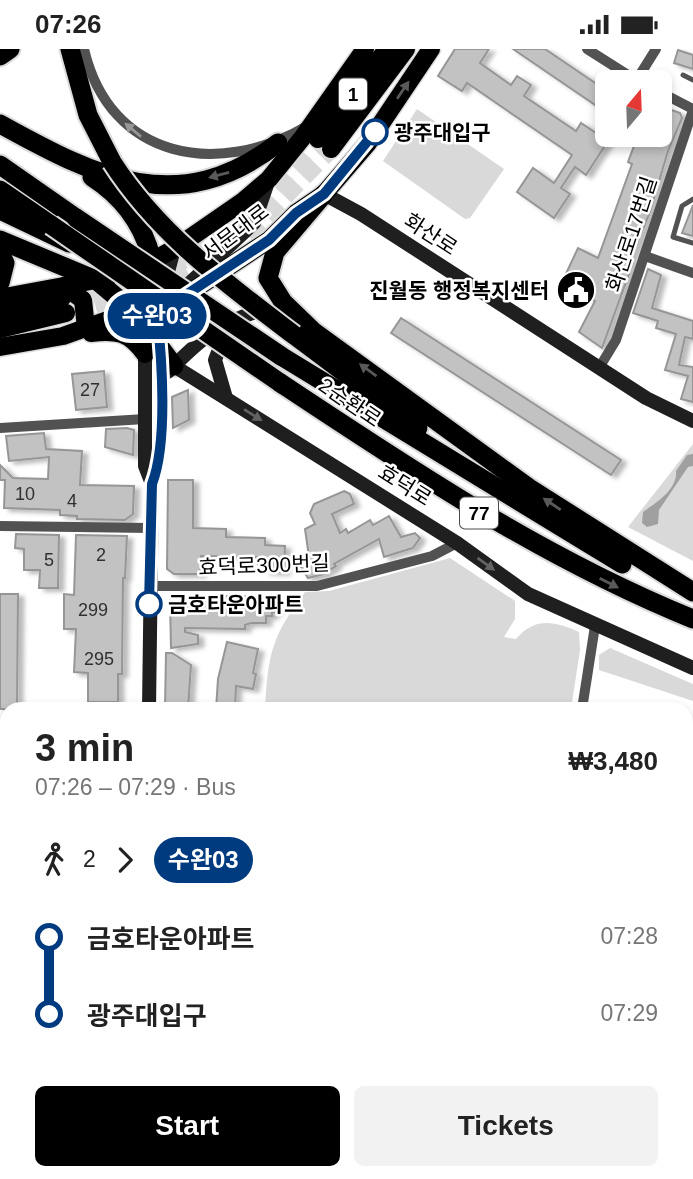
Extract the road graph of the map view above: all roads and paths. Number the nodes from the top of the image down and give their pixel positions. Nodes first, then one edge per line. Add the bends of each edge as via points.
1 (10, 49) edge
2 (70, 49) edge
3 (84, 49) edge
4 (365, 49) edge
5 (387, 49) edge
6 (406, 49) edge
7 (431, 49) edge
8 (587, 49) edge
9 (656, 49) edge
10 (0, 56) edge
11 (619, 70) edge
12 (644, 70) edge
13 (683, 75) dead end
14 (693, 80) edge
15 (672, 99) edge
16 (693, 110) edge
17 (0, 124) edge
18 (320, 137) junction
19 (278, 143) junction
20 (63, 159) junction
21 (0, 165) edge
22 (269, 179) junction
23 (0, 190) edge
24 (324, 194) junction
25 (693, 199) edge
26 (0, 210) edge
27 (0, 240) edge
28 (693, 243) edge
29 (174, 249) junction
30 (0, 253) edge
31 (93, 254) junction
32 (645, 256) junction
33 (152, 261) junction
34 (693, 273) edge
35 (96, 280) junction
36 (0, 283) edge
37 (0, 298) edge
38 (64, 299) junction
39 (133, 311) junction
40 (0, 312) edge
41 (157, 314) junction
42 (239, 316) junction
43 (86, 328) junction
44 (0, 329) edge
45 (314, 332) junction
46 (63, 336) junction
47 (0, 347) edge
48 (152, 347) junction
49 (599, 368) junction
50 (167, 372) junction
51 (145, 397) junction
52 (226, 398) junction
53 (145, 419) junction
54 (693, 421) edge
55 (0, 428) edge
56 (152, 484) junction
57 (511, 499) junction
58 (0, 526) edge
59 (151, 528) junction
60 (457, 543) junction
61 (150, 586) junction
62 (693, 593) edge
63 (693, 619) edge
64 (595, 626) junction
65 (693, 668) edge
66 (149, 702) edge
67 (583, 702) edge

1 - 10 highway
2 - 57 highway, bridge via 88,115 133,196 156,221 242,295
19 -> 3 street via 205,153 149,142 107,105 90,77
4 - 18 main road, 서문대로
5 - 18 main road, 서문대로 / 1
6 - 18 main road, 서문대로 / 1
24 -> 7 main road, 서문대로 via 368,143
8 - 11 street
9 - 12 street
13 - 14 lane
15 - 16 street, 화산로17번길
16 - 32 street, 화산로17번길
17 - 20 highway
18 - 19 street
18 - 22 main road, 서문대로
19 -> 20 highway via 242,168 186,182 117,180
20 - 33 highway via 121,202 147,236
21 - 57 highway, 2순환로 / 77, bridge via 281,356
22 - 29 main road, 서문대로
22 - 41 main road via 254,223
23 - 31 highway, 2순환로 / 77, bridge
24 - 41 main road, 서문대로 via 269,240
24 - 45 highway via 275,252 268,278 283,302
24 - 49 main road, 화산로
25 - 28 lane via 682,206 673,237
26 - 31 highway, bridge
27 - 35 highway
29 - 33 main road, 서문대로
29 - 41 main road
30 - 36 highway via 5,263
31 -> 63 highway, 2순환로 / 77, bridge via 457,500 629,593
32 - 34 street
32 - 49 street, 화산로17번길 via 616,340
33 - 35 main road, 서문대로
33 - 41 main road
35 - 38 main road, 서문대로
35 - 39 highway
37 - 38 main road, 서문대로
38 - 40 main road, 서문대로
38 - 43 main road via 83,300
38 - 44 main road, 서문대로
39 - 41 main road
39 - 43 main road
39 - 48 highway
41 - 48 main road
41 - 50 main road
42 - 45 main road via 270,309
42 - 50 main road via 204,337
42 - 52 main road via 224,335 215,360
43 - 46 main road
62 -> 45 highway via 529,488
46 - 47 main road
46 - 48 main road via 114,331
48 - 50 highway
48 - 51 main road
49 - 54 main road, 화산로
50 - 51 main road
50 - 52 main road, 효덕로
50 - 56 main road via 158,467
51 - 53 main road
52 -> 60 main road, 효덕로
53 - 55 street
53 - 56 main road via 145,465
56 - 59 main road
57 - 62 highway, 2순환로 / 77 via 627,567
58 - 59 street
59 - 61 main road
60 - 61 street, 효덕로300번길 via 432,557 317,586
60 -> 64 main road, 효덕로 via 528,594
61 - 66 main road
64 - 65 main road, 효덕로
64 - 67 street

